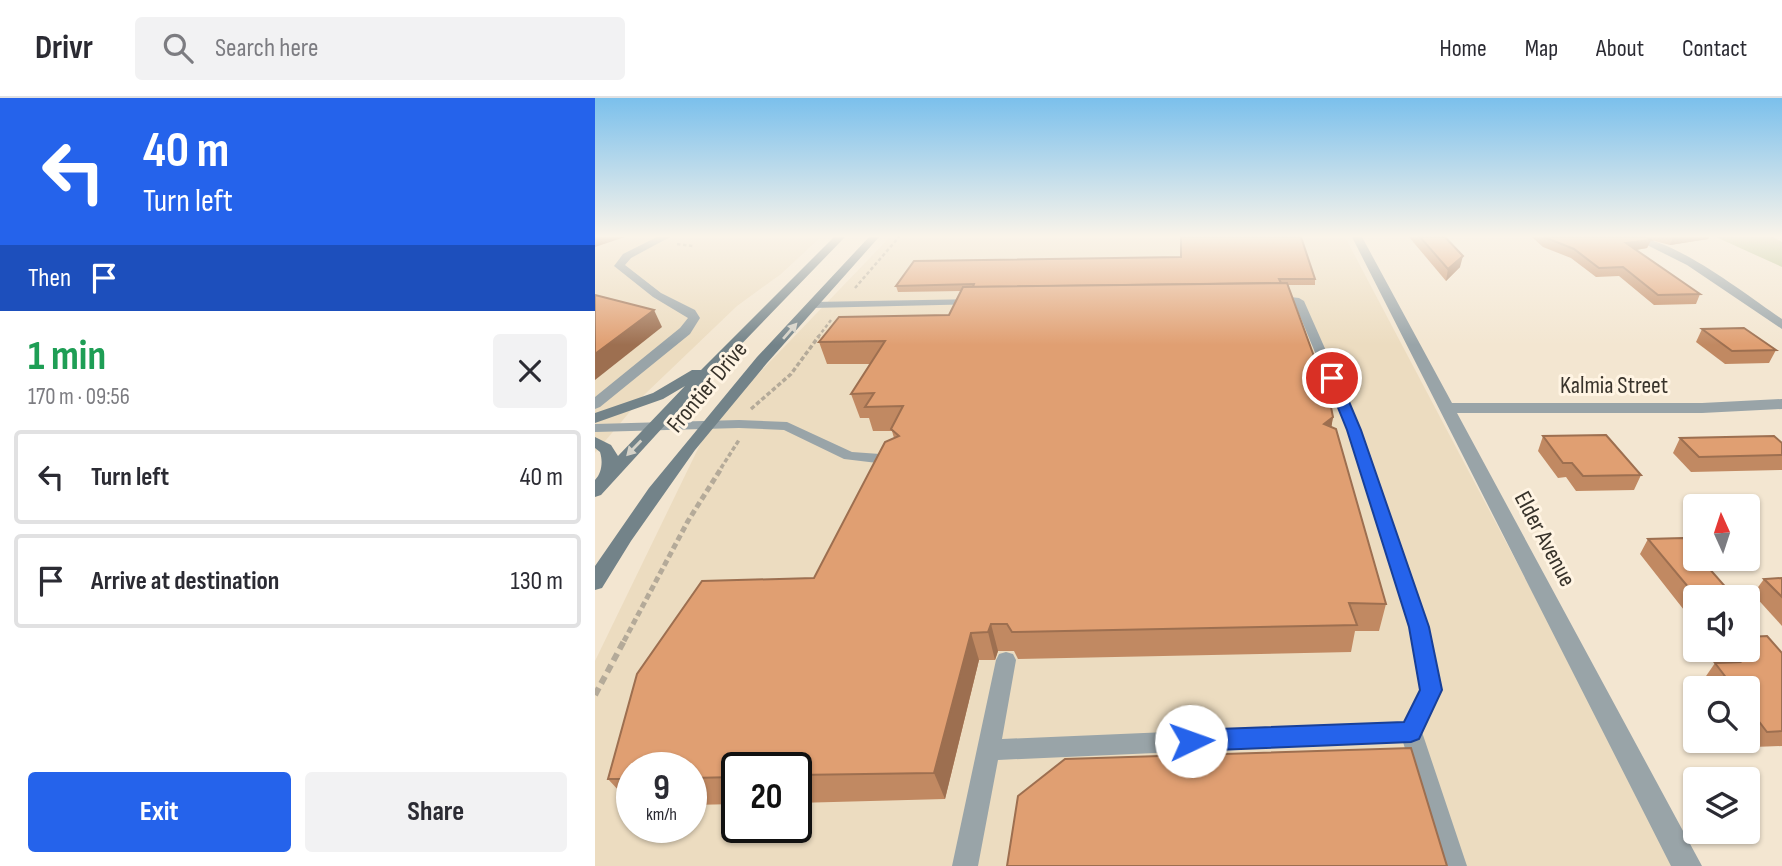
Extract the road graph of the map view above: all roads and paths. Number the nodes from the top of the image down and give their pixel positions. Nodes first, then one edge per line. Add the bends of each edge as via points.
1 (628, 273) edge
2 (804, 273) edge
3 (841, 273) edge
4 (869, 273) edge
5 (1376, 273) edge
6 (1705, 273) edge
7 (1257, 298) edge
8 (997, 301) edge
9 (843, 304) junction
10 (812, 305) junction
11 (1782, 325) edge
12 (732, 346) junction
13 (595, 404) edge
14 (1782, 404) edge
15 (1446, 408) junction
16 (598, 424) edge
17 (710, 424) junction
18 (745, 424) junction
19 (656, 425) junction
20 (595, 442) edge
21 (1340, 448) edge
22 (1360, 449) junction
23 (896, 460) edge
24 (607, 478) junction
25 (595, 491) edge
26 (595, 583) edge
27 (1006, 660) dead end
28 (595, 695) edge
29 (1411, 732) junction
30 (987, 750) junction
31 (965, 866) edge
32 (1454, 866) edge
33 (1687, 866) edge

1 - 13 street via 694,318 685,331
2 - 12 main road, Frontier Drive
3 - 10 main road, Frontier Drive
4 - 9 path
5 - 15 street, Elder Avenue
6 - 11 street
7 - 22 lane via 1299,301
8 - 9 lane
9 - 10 lane
9 - 18 path via 791,374 748,412
17 -> 10 main road, Frontier Drive
12 - 16 main road via 678,385
12 - 19 main road, Frontier Drive
14 - 15 street, Kalmia Street
15 - 33 street, Elder Avenue
16 - 19 lane
17 - 18 lane
17 - 19 lane
17 - 26 main road, Frontier Drive via 646,502
18 - 23 lane via 787,426 849,456
18 - 28 path
19 -> 24 main road, Frontier Drive
20 - 24 main road via 608,450 612,459
21 - 22 lane
22 - 29 lane via 1419,627 1431,690
24 - 25 main road, Frontier Drive
27 - 30 lane
29 - 30 lane
29 - 32 lane
30 - 31 lane

